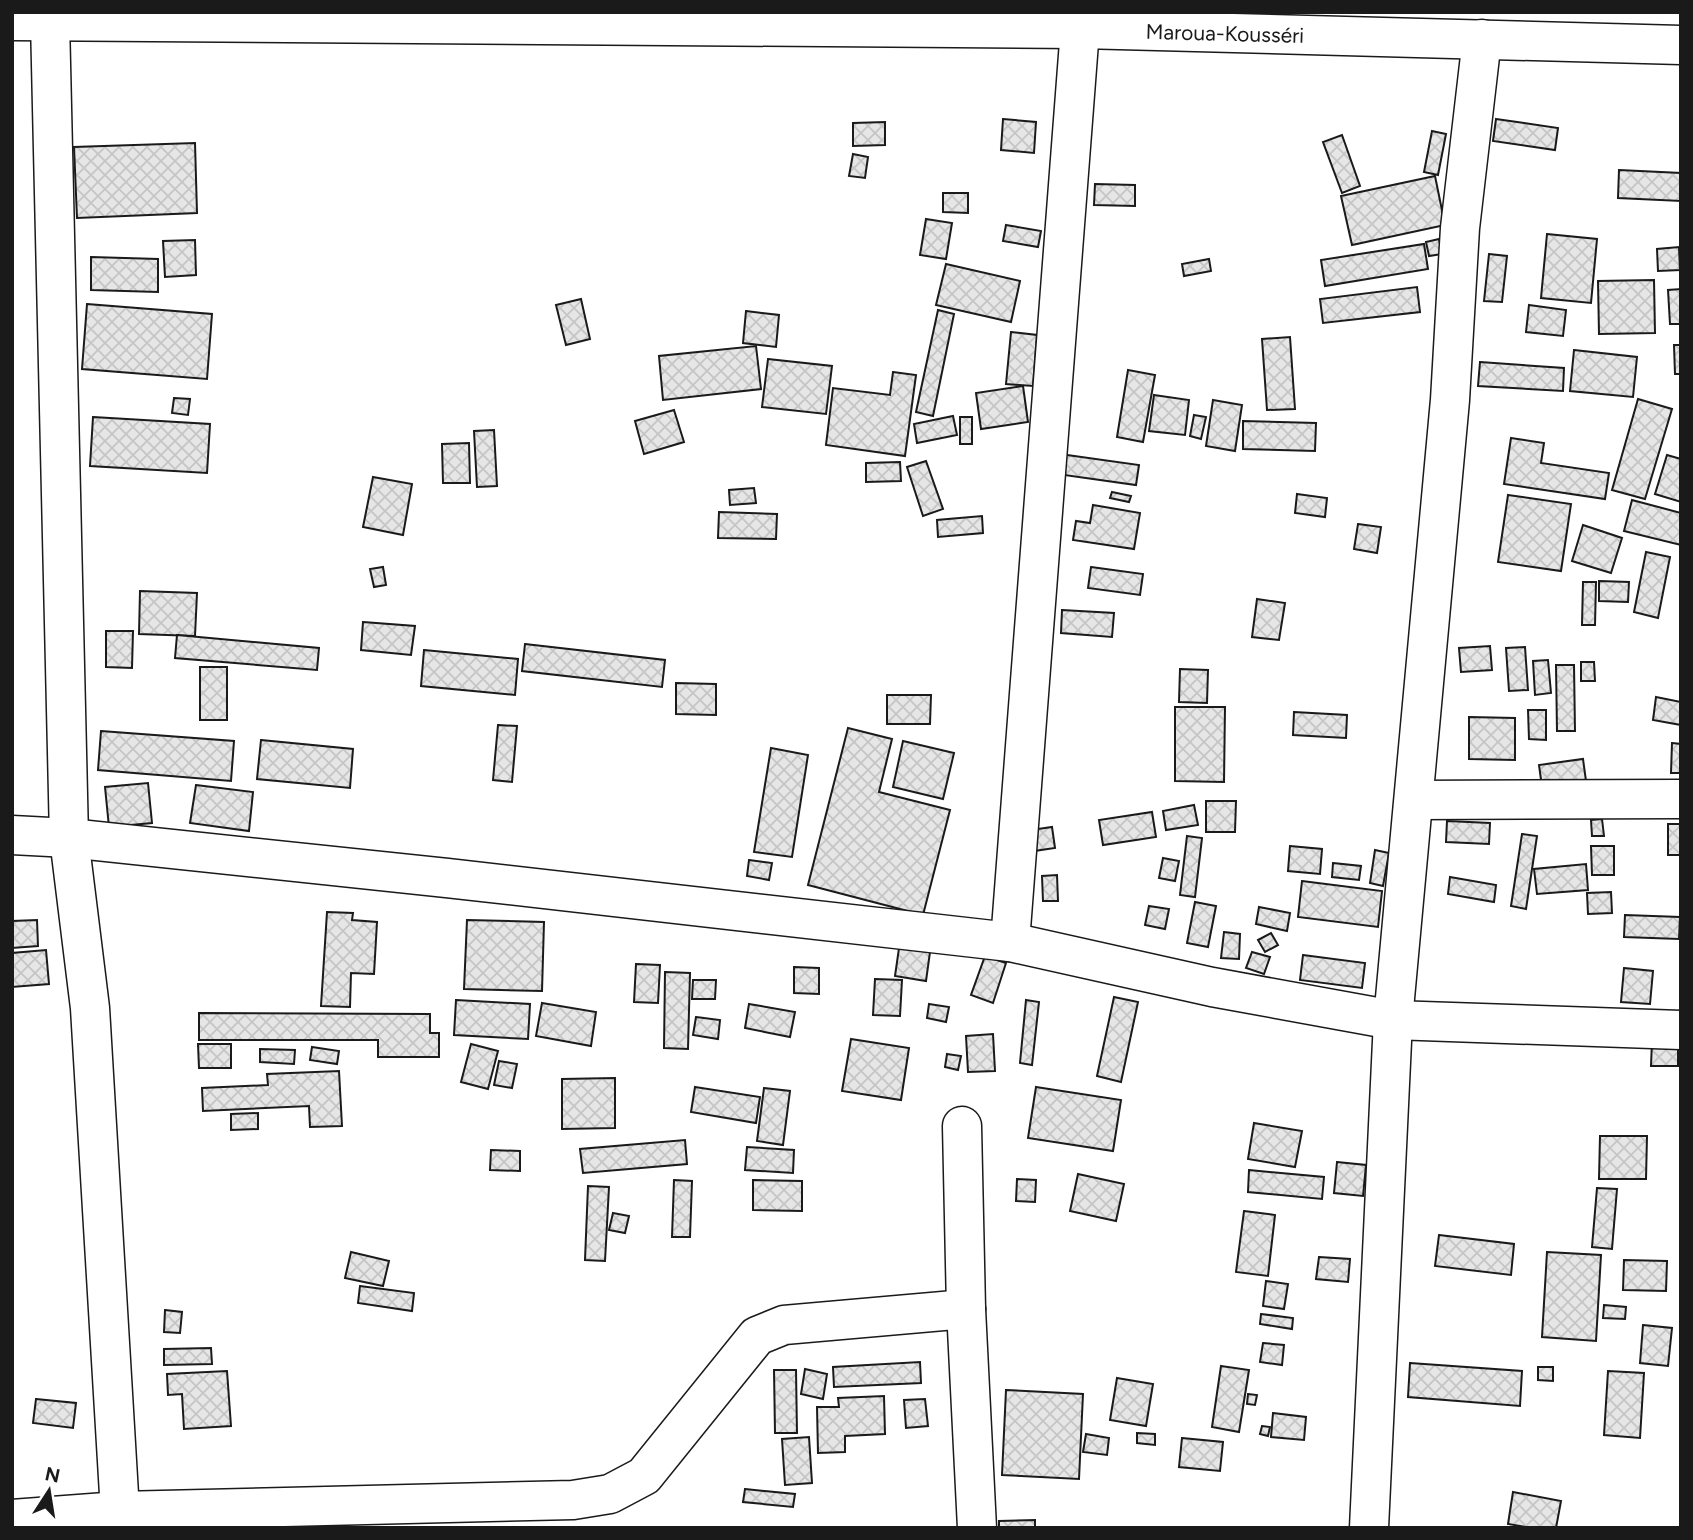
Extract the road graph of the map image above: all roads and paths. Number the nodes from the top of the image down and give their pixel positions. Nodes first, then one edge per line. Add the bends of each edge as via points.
1 (12, 21) edge
2 (50, 21) junction
3 (1080, 29) junction
4 (1482, 39) junction
5 (1681, 45) edge
6 (1681, 799) edge
7 (1414, 800) junction
8 (12, 835) edge
9 (69, 838) junction
10 (1010, 942) junction
11 (1393, 1020) junction
12 (1681, 1030) edge
13 (962, 1126) dead end
14 (966, 1308) junction
15 (12, 1519) edge
16 (120, 1519) edge
17 (977, 1528) edge
18 (1369, 1528) edge

1 - 2 main road, Maroua-Kousséri
2 - 3 main road, Maroua-Kousséri
2 - 9 main road
3 - 4 main road, Maroua-Kousséri
3 - 10 main road
4 - 5 main road, Maroua-Kousséri
4 - 7 main road via 1460,228 1450,400
6 - 7 main road
7 - 11 main road
8 - 9 main road
9 - 10 main road
9 - 16 main road via 90,1008
10 - 11 main road via 1212,987
11 - 12 main road
11 - 18 main road
13 - 14 main road
14 - 16 main road via 783,1325 757,1336 644,1476 610,1494 573,1500
14 - 17 main road
15 - 16 main road

